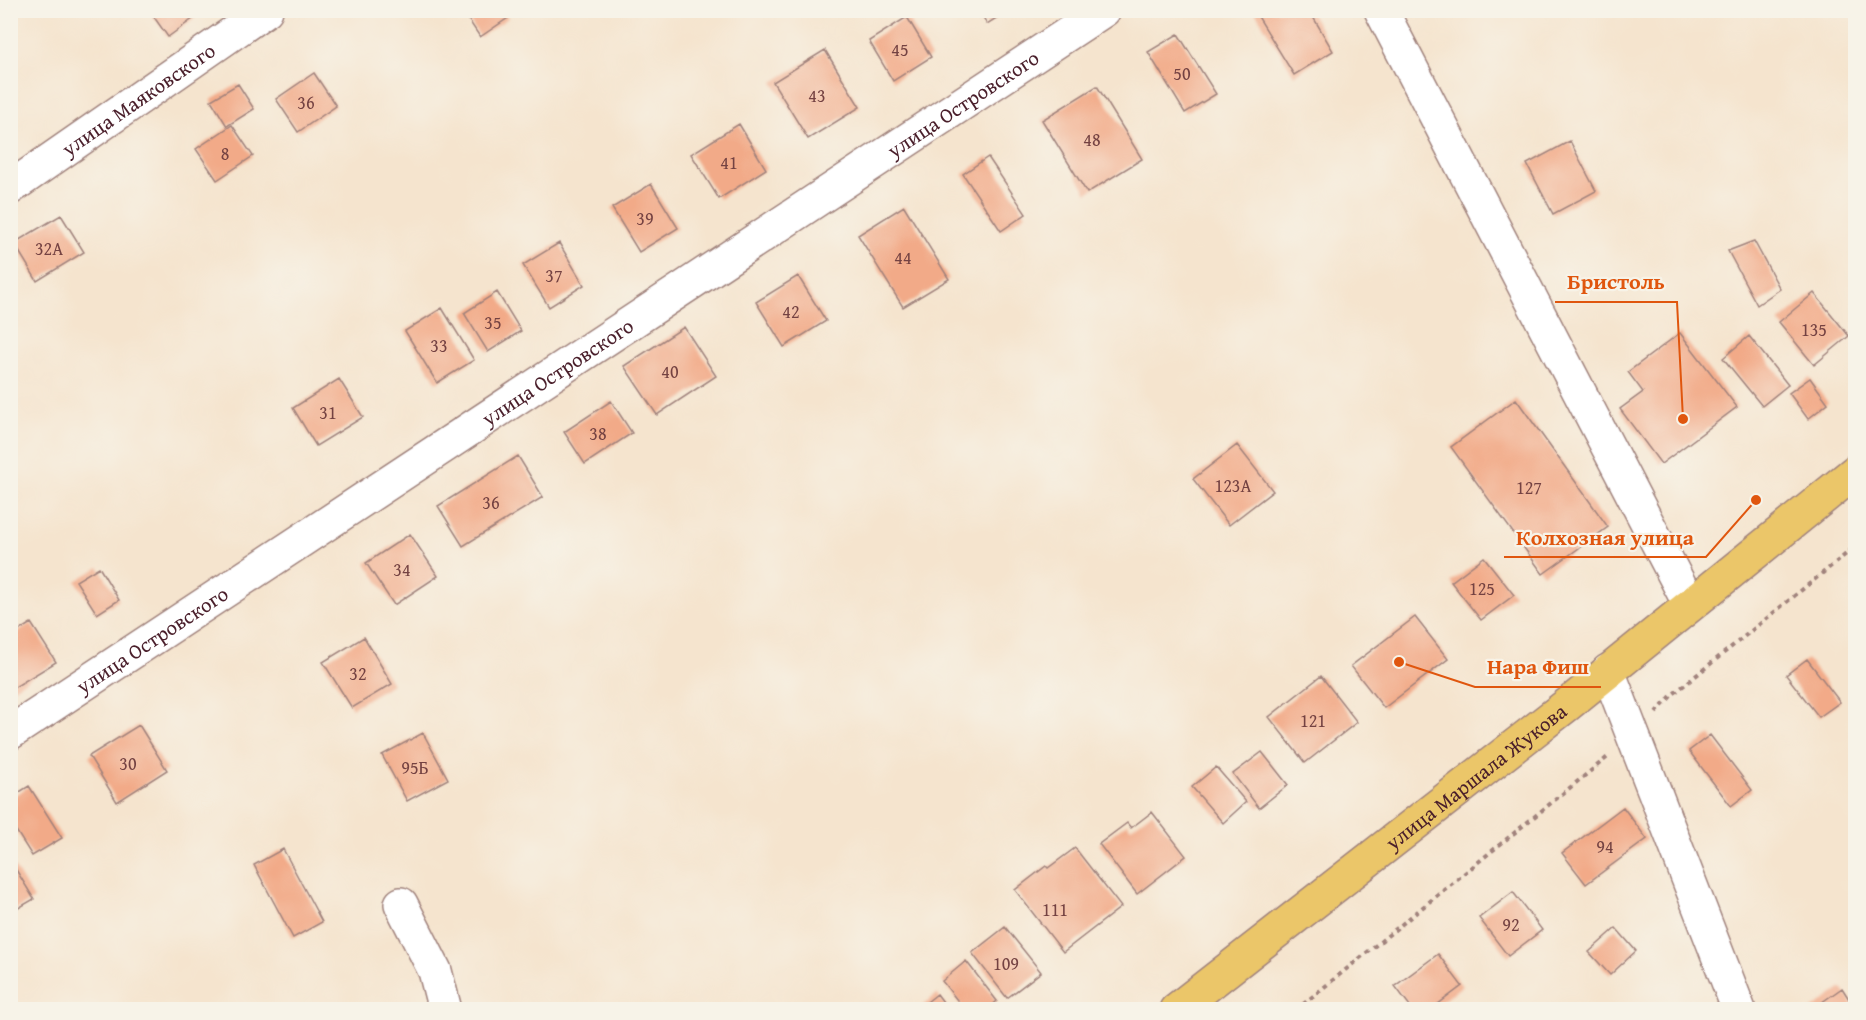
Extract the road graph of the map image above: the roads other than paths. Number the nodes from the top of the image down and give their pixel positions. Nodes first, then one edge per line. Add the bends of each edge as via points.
1 (266, 10) edge
2 (1104, 10) edge
3 (1381, 10) edge
4 (10, 188) edge
5 (1856, 471) edge
6 (1690, 605) junction
7 (1608, 671) junction
8 (10, 733) edge
9 (401, 904) dead end
10 (445, 1010) edge
11 (1176, 1010) edge
12 (1739, 1010) edge

1 - 4 street, улица Маяковского
2 - 8 street, улица Островского
3 - 6 street
5 - 6 main road, улица Маршала Жукова
6 - 7 main road, улица Маршала Жукова
7 - 11 main road, улица Маршала Жукова
7 - 12 street
9 - 10 street via 435,971

